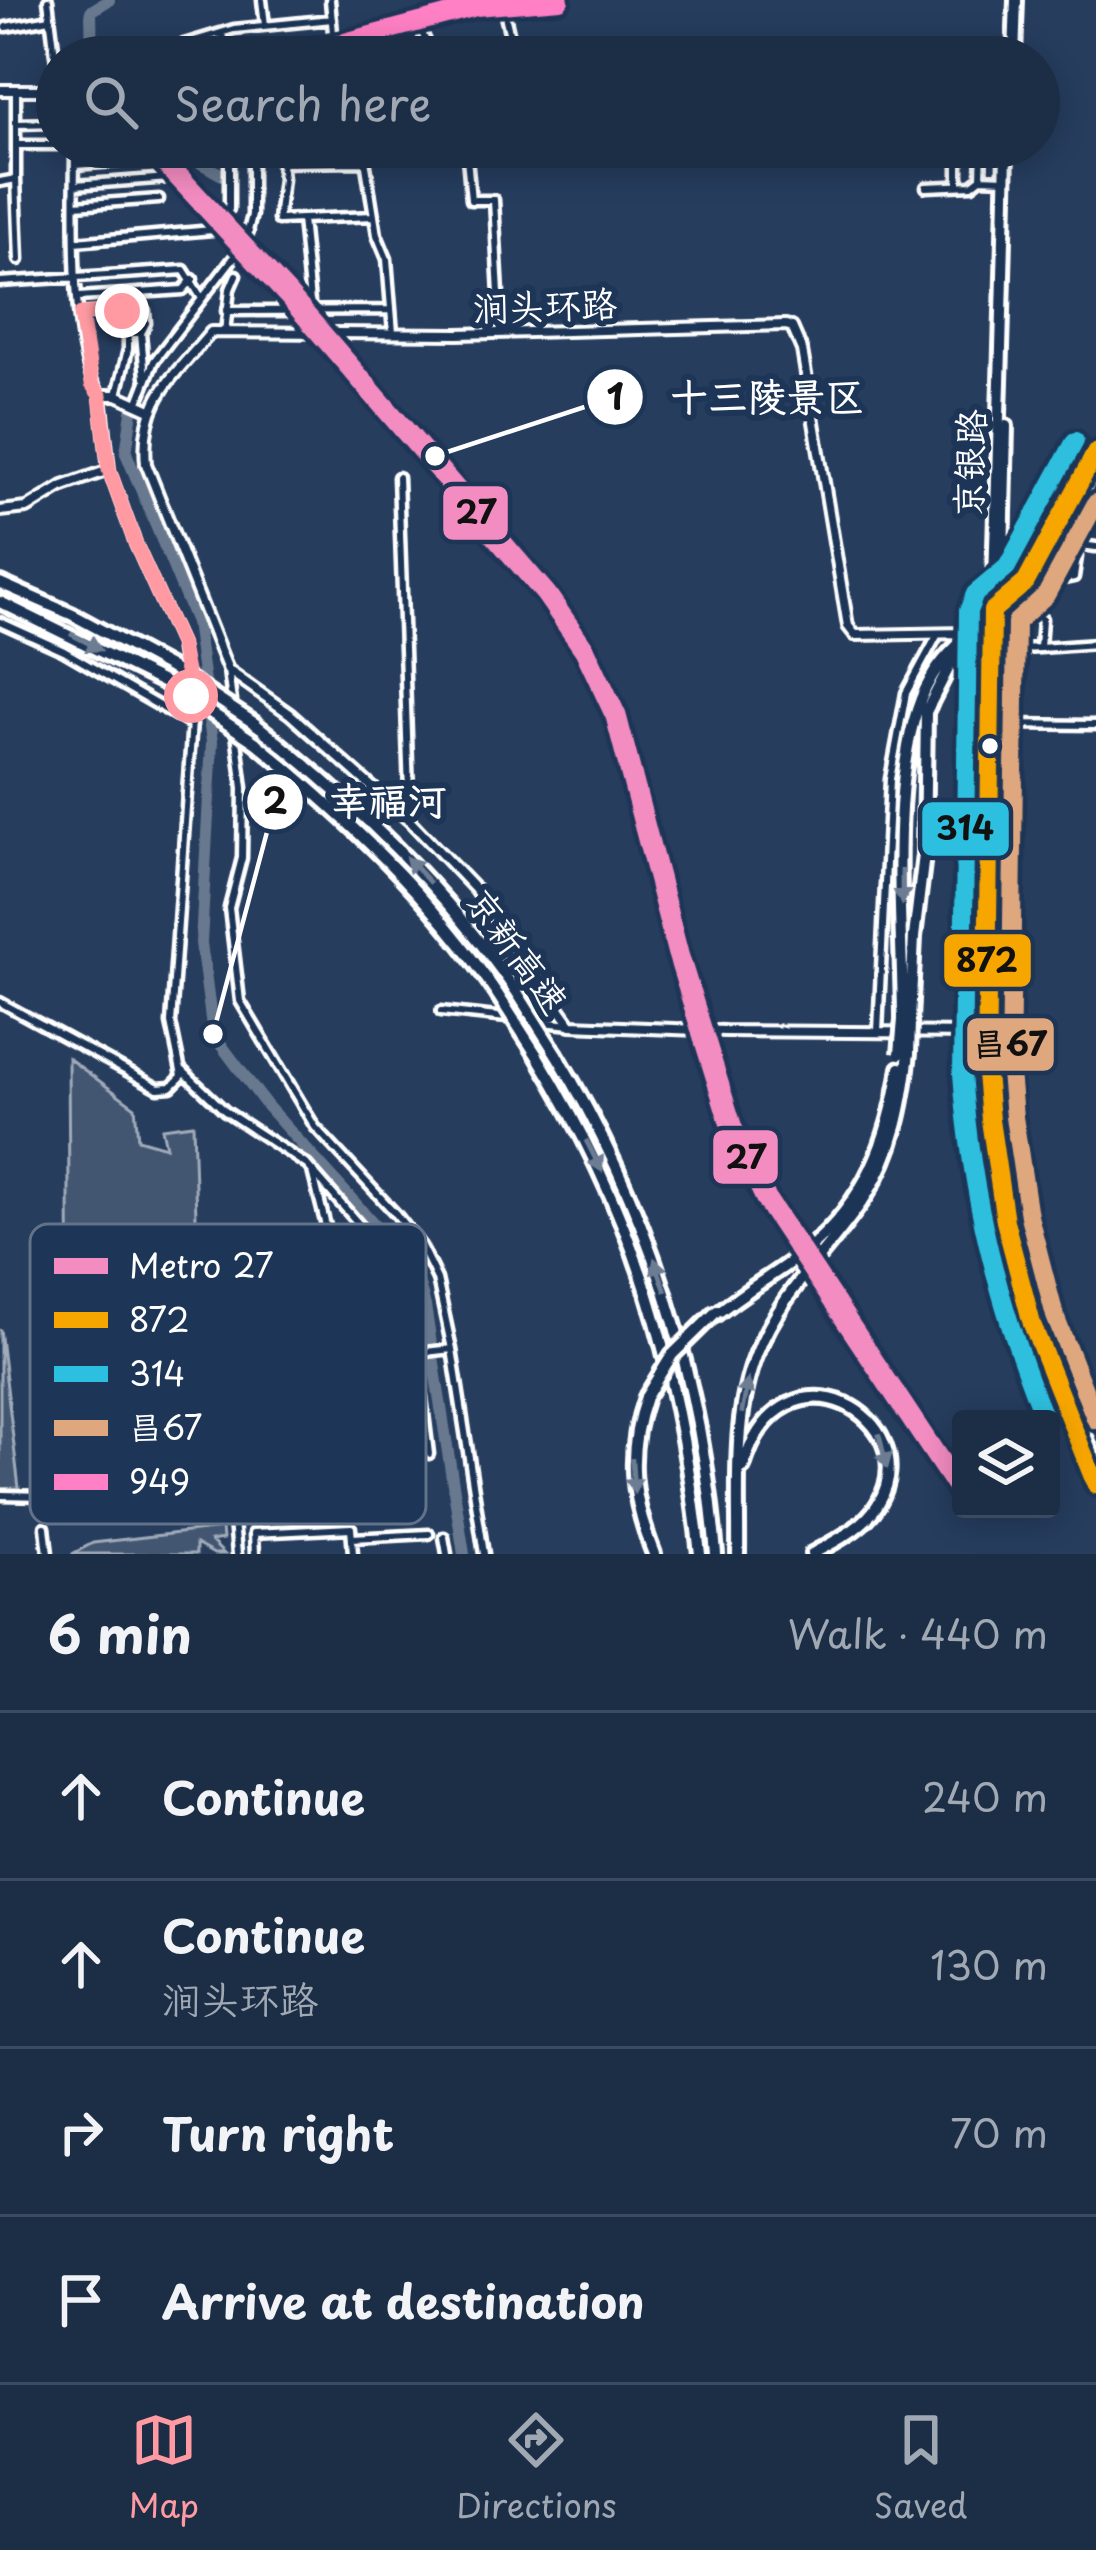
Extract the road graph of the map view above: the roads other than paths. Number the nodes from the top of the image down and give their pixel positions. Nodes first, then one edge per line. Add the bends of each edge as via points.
1 (48, 0) edge
2 (262, 0) edge
3 (330, 0) edge
4 (560, 0) edge
5 (1012, 0) edge
6 (487, 3) edge
7 (502, 3) junction
8 (51, 19) junction
9 (332, 19) junction
10 (417, 22) junction
11 (265, 25) junction
12 (6, 27) dead end
13 (221, 33) junction
14 (53, 36) edge
15 (211, 36) edge
16 (222, 36) edge
17 (335, 36) edge
18 (366, 36) edge
19 (424, 36) edge
20 (509, 36) edge
21 (1011, 36) edge
22 (0, 90) edge
23 (16, 90) junction
24 (36, 90) edge
25 (17, 124) junction
26 (36, 124) edge
27 (17, 145) junction
28 (36, 145) edge
29 (75, 168) edge
30 (230, 168) edge
31 (251, 168) edge
32 (282, 168) edge
33 (365, 168) edge
34 (468, 168) edge
35 (958, 168) edge
36 (981, 168) edge
37 (1007, 168) edge
38 (1009, 168) edge
39 (169, 178) dead end
40 (981, 178) junction
41 (1006, 178) junction
42 (16, 179) junction
43 (0, 182) edge
44 (75, 185) junction
45 (958, 186) junction
46 (926, 187) dead end
47 (159, 199) dead end
48 (75, 205) junction
49 (229, 209) dead end
50 (374, 216) junction
51 (302, 219) junction
52 (249, 232) junction
53 (75, 242) junction
54 (19, 260) dead end
55 (236, 275) dead end
56 (77, 277) junction
57 (193, 279) junction
58 (0, 282) edge
59 (79, 297) junction
60 (201, 297) junction
61 (391, 310) junction
62 (1006, 310) junction
63 (122, 311) dead end
64 (145, 311) dead end
65 (226, 311) junction
66 (311, 311) junction
67 (81, 314) junction
68 (141, 332) junction
69 (225, 332) junction
70 (501, 332) junction
71 (313, 333) junction
72 (392, 333) junction
73 (146, 381) junction
74 (100, 395) junction
75 (117, 395) junction
76 (137, 402) junction
77 (148, 409) junction
78 (1096, 456) edge
79 (109, 470) junction
80 (398, 477) dead end
81 (0, 511) edge
82 (1055, 539) junction
83 (1096, 547) edge
84 (1077, 557) dead end
85 (0, 583) edge
86 (0, 602) edge
87 (1020, 609) junction
88 (996, 615) junction
89 (0, 622) edge
90 (970, 633) junction
91 (938, 634) junction
92 (1096, 644) edge
93 (1040, 648) junction
94 (999, 650) junction
95 (228, 670) junction
96 (998, 724) junction
97 (192, 725) junction
98 (1096, 725) edge
99 (410, 821) junction
100 (0, 1002) edge
101 (440, 1011) dead end
102 (907, 1020) junction
103 (571, 1024) junction
104 (878, 1031) junction
105 (990, 1034) junction
106 (904, 1053) junction
107 (182, 1070) junction
108 (312, 1171) junction
109 (325, 1224) edge
110 (359, 1224) edge
111 (401, 1224) edge
112 (426, 1256) edge
113 (452, 1348) junction
114 (426, 1351) edge
115 (646, 1397) junction
116 (426, 1423) edge
117 (429, 1454) dead end
118 (1096, 1463) edge
119 (1096, 1485) edge
120 (0, 1495) edge
121 (30, 1496) edge
122 (739, 1506) junction
123 (234, 1524) edge
124 (45, 1527) dead end
125 (429, 1534) dead end
126 (444, 1537) dead end
127 (352, 1538) junction
128 (48, 1554) edge
129 (237, 1554) edge
130 (255, 1554) edge
131 (353, 1554) edge
132 (447, 1554) edge
133 (484, 1554) edge
134 (654, 1554) edge
135 (700, 1554) edge
136 (716, 1554) edge
137 (738, 1554) edge
138 (812, 1554) edge

1 - 8 street
2 - 11 street
3 - 9 street
4 - 7 street
5 - 21 highway
6 - 7 street
6 - 10 street
7 - 20 street
8 - 12 street
8 - 14 street
9 - 11 street
9 - 17 street
10 - 18 street
10 - 19 street
11 - 13 street
13 - 15 street
13 - 16 street
22 - 23 street
23 - 24 street
23 - 25 street
25 - 26 street
25 - 27 street
27 - 28 street
27 - 42 street
29 - 44 street
30 - 49 street
31 - 52 street
32 - 51 street via 278,220
33 - 50 street
34 - 70 street via 471,200 494,200
35 - 45 street
36 - 40 street
37 - 41 highway, 京银路
38 - 62 highway, 京银路
39 - 44 street
40 - 41 street
40 - 45 street
41 - 62 highway, 京银路
42 - 43 street
42 - 54 street
44 - 48 street
45 - 46 street
47 - 48 street
48 - 53 street
50 - 51 street
50 - 61 street
51 - 66 street
52 - 53 street
52 - 60 street
53 - 56 street
55 - 65 street
56 - 57 street via 184,270
56 - 58 street
56 - 59 street
57 - 59 street via 183,290
57 - 60 street
59 - 67 street
60 - 73 street
61 - 66 street
61 - 72 street
62 - 88 highway, 京银路
63 - 67 street
64 - 68 street
65 - 66 street
65 - 69 street
66 - 71 street
67 - 74 street
68 - 73 street
68 - 75 street via 128,333
69 - 71 street, 涧头环路
69 - 77 street via 212,332
70 - 72 street, 涧头环路
70 - 91 street, 涧头环路 via 792,327 848,626 855,635
71 - 72 street, 涧头环路
73 - 76 street
74 - 75 street
74 - 79 street
75 - 76 street
76 - 77 street
77 - 95 street via 146,464
78 - 82 main road
78 - 88 main road via 1026,582
79 - 81 street via 27,508
79 - 97 street via 180,643
80 - 99 street
82 - 83 street
82 - 87 main road
84 - 87 street via 1073,578
136 -> 85 highway, 京新高速, bridge via 696,1408 664,1286 604,1139 518,994 410,861 254,723 169,667
86 -> 135 highway, 京新高速, bridge via 171,686 255,742 440,916 536,1054 614,1196 681,1412
87 - 88 main road
87 - 93 street via 1042,619
88 - 90 highway
88 - 94 highway, 京银路
88 - 102 highway via 949,667 926,712 924,855
88 - 105 highway, 京银路
89 - 97 street
90 - 91 street, 涧头环路
90 -> 102 highway via 925,689 905,770
91 - 104 street via 906,692 890,779
92 - 93 street
93 - 94 street
94 - 96 highway, 京银路
95 - 99 street
95 - 111 street via 243,788 242,858 229,908 240,1001 315,1127
96 - 98 street
96 - 105 highway, 京银路
97 - 107 street via 171,1023
99 - 103 street via 475,889
100 - 107 street via 158,1088 178,1083
101 - 103 street
102 - 106 highway, bridge
103 - 104 street
104 - 105 street
105 - 118 highway, 京银路 via 1013,1219 1040,1322
105 - 119 highway, 京银路 via 990,1120 1005,1221 1032,1324
106 - 115 highway, bridge via 892,1114 839,1214 717,1311 672,1355
106 - 115 highway, bridge via 878,1159 842,1216 700,1328
122 -> 106 highway via 742,1408 757,1352 787,1296 881,1169 900,1120
107 - 108 street
108 - 109 street
108 - 110 street
112 - 113 street
113 - 114 street
113 - 133 street
115 -> 134 highway via 632,1468
116 - 117 street
120 - 121 street
122 - 137 highway
122 -> 138 highway via 750,1444 771,1413 813,1398 862,1412 886,1454 884,1490 864,1520
123 - 129 street
124 - 128 street
125 - 127 street
126 - 132 street
127 - 130 street via 351,1528 254,1533
127 - 131 street

